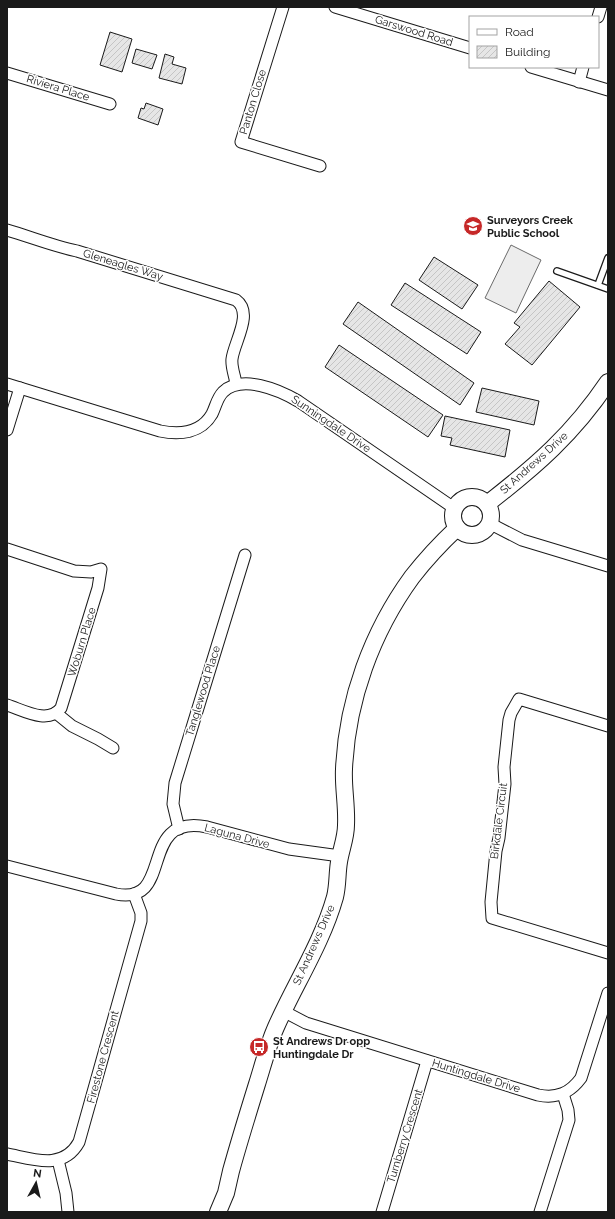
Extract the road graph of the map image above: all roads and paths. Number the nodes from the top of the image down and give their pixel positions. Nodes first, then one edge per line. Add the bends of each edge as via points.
1 (283, 7) edge
2 (335, 7) edge
3 (469, 48) edge
4 (533, 68) edge
5 (583, 68) edge
6 (7, 73) edge
7 (579, 82) junction
8 (608, 90) edge
9 (110, 104) dead end
10 (320, 166) dead end
11 (7, 230) edge
12 (608, 258) edge
13 (557, 271) dead end
14 (598, 285) junction
15 (608, 289) edge
16 (608, 382) edge
17 (7, 384) edge
18 (236, 384) junction
19 (20, 388) junction
20 (7, 430) edge
21 (487, 504) junction
22 (454, 508) junction
23 (489, 523) junction
24 (457, 528) junction
25 (7, 549) edge
26 (245, 555) dead end
27 (608, 566) edge
28 (7, 705) edge
29 (56, 713) junction
30 (608, 726) edge
31 (113, 748) dead end
32 (179, 829) junction
33 (340, 856) junction
34 (7, 866) edge
35 (134, 894) junction
36 (608, 953) edge
37 (608, 993) edge
38 (283, 1011) junction
39 (427, 1061) junction
40 (563, 1094) junction
41 (7, 1154) edge
42 (58, 1160) junction
43 (226, 1193) junction
44 (68, 1212) edge
45 (218, 1212) edge
46 (227, 1212) edge
47 (382, 1212) edge
48 (540, 1212) edge

1 - 10 street, Panton Close via 241,142
2 - 3 street, Garswood Road
4 - 7 street
5 - 7 street
6 - 9 street, Riviera Place
7 - 8 street
11 - 18 street, Gleneagles Way via 241,300 244,314 232,361
12 - 14 lane
13 - 14 lane
14 - 15 lane
16 - 21 street, St Andrews Drive via 580,420 554,448 519,480
17 - 19 street
18 - 19 street via 223,393 211,415 202,425 192,431 176,434
18 - 22 street, Sunningdale Drive via 251,383 293,398
19 - 20 street
21 - 22 street via 478,498 467,497
21 - 23 street via 491,517
22 - 24 street via 453,518
23 - 24 street via 482,532 472,535
23 - 27 street via 522,540
24 - 33 street, St Andrews Drive via 421,566 403,591 379,633 363,671 352,708 346,747 346,824
25 - 29 street, Woburn Place via 74,571 91,572 100,569 98,588 62,704
26 - 32 street, Tanglewood Place via 175,783 173,804
28 - 29 street via 43,716
29 - 31 street via 72,726
30 - 36 street, Birkdale Circuit via 519,699 509,720 504,767 505,784 491,902 492,918
32 - 33 street, Laguna Drive via 186,826 201,826 289,849
32 - 35 street via 165,840 152,879 141,891
33 - 38 street, St Andrews Drive via 338,887 330,914
34 - 35 street via 116,894
35 - 42 street, Firestone Crescent via 141,913 140,921 82,1136 74,1150
37 - 40 street via 584,1072 576,1084
38 - 39 street, Huntingdale Drive via 306,1023
38 - 43 street, St Andrews Drive via 266,1055
39 - 40 street, Huntingdale Drive via 538,1095
39 - 47 street, Turnberry Crescent
40 - 48 street via 569,1120
41 - 42 street via 46,1161
42 - 44 street
43 - 45 street, St Andrews Drive
43 - 46 street, St Andrews Drive

